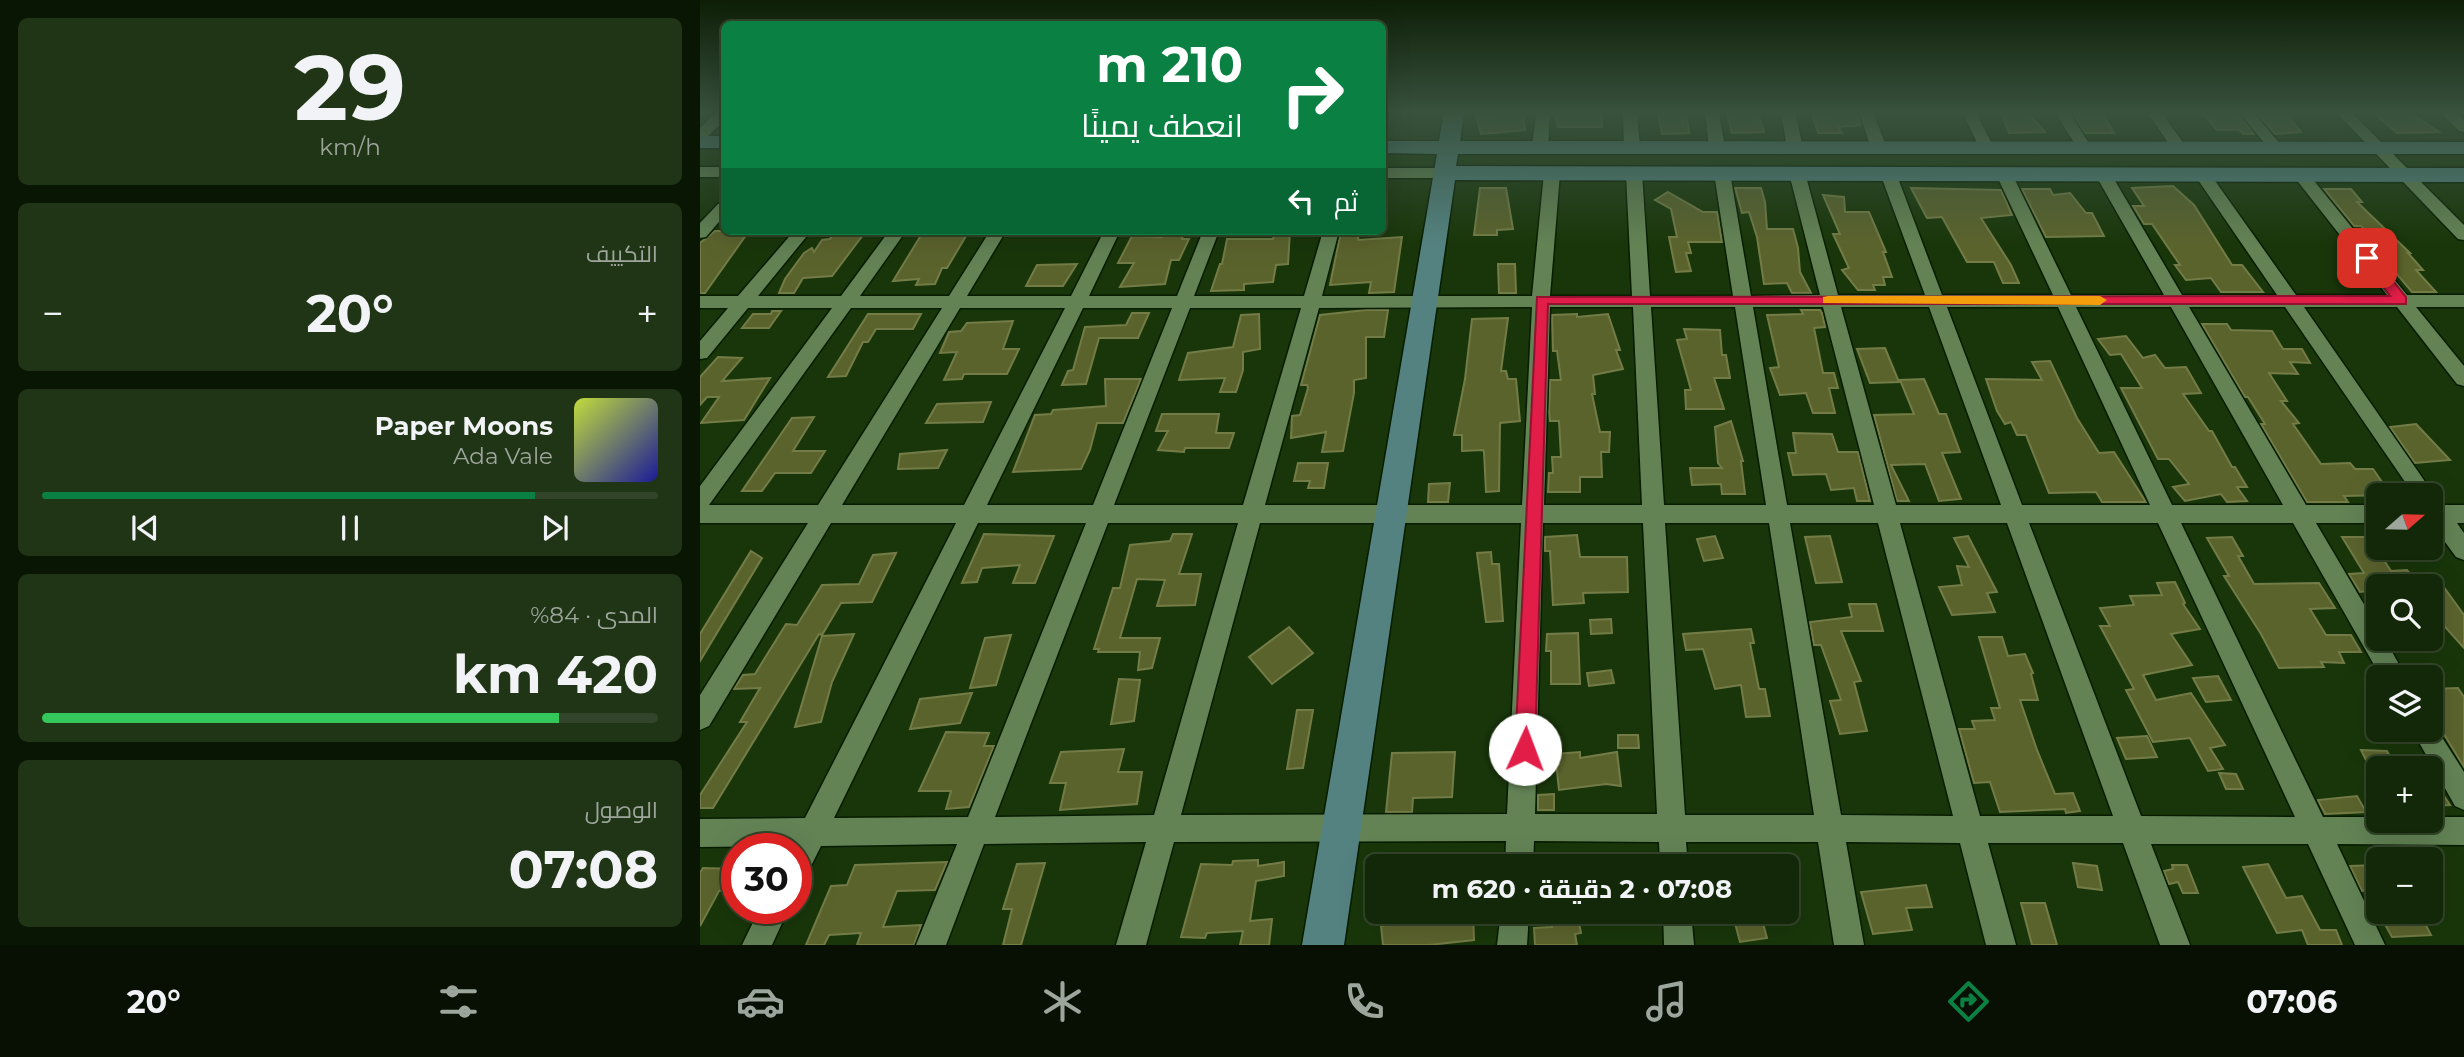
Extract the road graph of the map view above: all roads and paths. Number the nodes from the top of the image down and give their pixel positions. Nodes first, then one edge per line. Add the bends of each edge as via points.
1 (1426, 156) edge
2 (1446, 156) edge
3 (1476, 156) edge
4 (2386, 156) edge
5 (1445, 160) junction
6 (700, 172) edge
7 (721, 172) edge
8 (1386, 172) edge
9 (1552, 173) junction
10 (1634, 173) junction
11 (1722, 173) junction
12 (1797, 173) junction
13 (1888, 173) junction
14 (2004, 174) junction
15 (2103, 174) junction
16 (2202, 174) junction
17 (2300, 174) junction
18 (2464, 175) edge
19 (2404, 176) junction
20 (721, 210) edge
21 (700, 233) edge
22 (800, 235) edge
23 (895, 235) edge
24 (996, 235) edge
25 (1110, 235) edge
26 (1209, 235) edge
27 (1330, 235) edge
28 (2464, 235) edge
29 (1184, 300) junction
30 (1311, 300) junction
31 (1423, 300) junction
32 (1541, 300) junction
33 (1642, 300) junction
34 (1743, 300) junction
35 (1831, 300) junction
36 (1935, 300) junction
37 (2062, 300) junction
38 (2174, 300) junction
39 (2289, 300) junction
40 (2401, 300) junction
41 (2464, 300) edge
42 (847, 301) junction
43 (957, 301) junction
44 (1077, 301) junction
45 (700, 302) edge
46 (743, 302) junction
47 (700, 353) edge
48 (2464, 379) edge
49 (2417, 483) edge
50 (700, 502) edge
51 (2443, 511) edge
52 (700, 514) edge
53 (825, 514) junction
54 (971, 514) junction
55 (1100, 514) junction
56 (1251, 514) junction
57 (1390, 514) junction
58 (1534, 514) junction
59 (1654, 514) junction
60 (1778, 514) junction
61 (1887, 514) junction
62 (2015, 514) junction
63 (2164, 514) junction
64 (2299, 514) junction
65 (2366, 514) edge
66 (2464, 514) edge
67 (2443, 523) edge
68 (2464, 551) edge
69 (2387, 665) edge
70 (700, 718) edge
71 (2432, 742) edge
72 (2464, 797) edge
73 (1341, 827) junction
74 (1522, 828) junction
75 (1672, 828) junction
76 (1163, 829) junction
77 (1830, 829) junction
78 (1970, 829) junction
79 (2132, 830) junction
80 (2315, 830) junction
81 (976, 831) junction
82 (2464, 831) edge
83 (813, 832) junction
84 (700, 833) edge
85 (1520, 854) edge
86 (1673, 854) edge
87 (767, 924) edge
88 (1514, 924) edge
89 (1678, 924) edge
90 (757, 945) edge
91 (931, 945) edge
92 (1131, 945) edge
93 (1323, 945) edge
94 (1512, 945) edge
95 (1679, 945) edge
96 (1849, 945) edge
97 (2001, 945) edge
98 (2175, 945) edge
99 (2370, 945) edge

1 - 5 street
2 - 5 street
3 - 5 street
4 - 19 street
5 - 8 street
5 - 9 street
5 - 31 street
6 - 7 street
9 - 10 street
9 - 32 street
10 - 11 street
10 - 33 street
11 - 12 street
11 - 34 street
12 - 13 street
12 - 35 street
13 - 14 street
13 - 36 street
14 - 15 street
14 - 37 street
15 - 16 street
15 - 38 street
16 - 17 street
16 - 39 street
17 - 19 street
17 - 40 street
18 - 19 street
19 - 28 street
20 - 21 street
22 - 46 street
23 - 42 street
24 - 43 street
25 - 44 street
26 - 29 street
27 - 30 street
29 - 30 street
29 - 44 street
29 - 55 street
30 - 31 street
30 - 56 street
31 - 32 street
31 - 57 street
32 - 33 street
32 - 58 street
33 - 34 street
33 - 59 street
34 - 35 street
34 - 60 street
35 - 36 street
35 - 61 street
36 - 37 street
36 - 62 street
37 - 38 street
37 - 63 street
38 - 39 street
38 - 64 street
39 - 40 street
39 - 49 street
40 - 41 street
40 - 48 street
42 - 43 street
42 - 46 street
42 - 50 street
43 - 44 street
43 - 53 street
44 - 54 street
45 - 46 street
46 - 47 street
51 - 66 street
52 - 53 street
53 - 54 street
53 - 70 street
54 - 55 street
54 - 83 street
55 - 56 street
55 - 81 street
56 - 57 street
56 - 76 street
57 - 58 street
57 - 73 street
58 - 59 street
58 - 74 street
59 - 60 street
59 - 75 street
60 - 61 street
60 - 77 street
61 - 62 street
61 - 78 street
62 - 63 street
62 - 79 street
63 - 64 street
63 - 80 street
64 - 65 street
64 - 69 street
67 - 68 street
71 - 72 street
73 - 74 street
73 - 76 street
73 - 93 street
74 - 75 street
74 - 85 street
75 - 77 street
75 - 86 street
76 - 81 street
76 - 92 street
77 - 78 street
77 - 96 street
78 - 79 street
78 - 97 street
79 - 80 street
79 - 98 street
80 - 82 street
80 - 99 street
81 - 83 street
81 - 91 street
83 - 84 street
87 - 90 street
88 - 94 street
89 - 95 street

